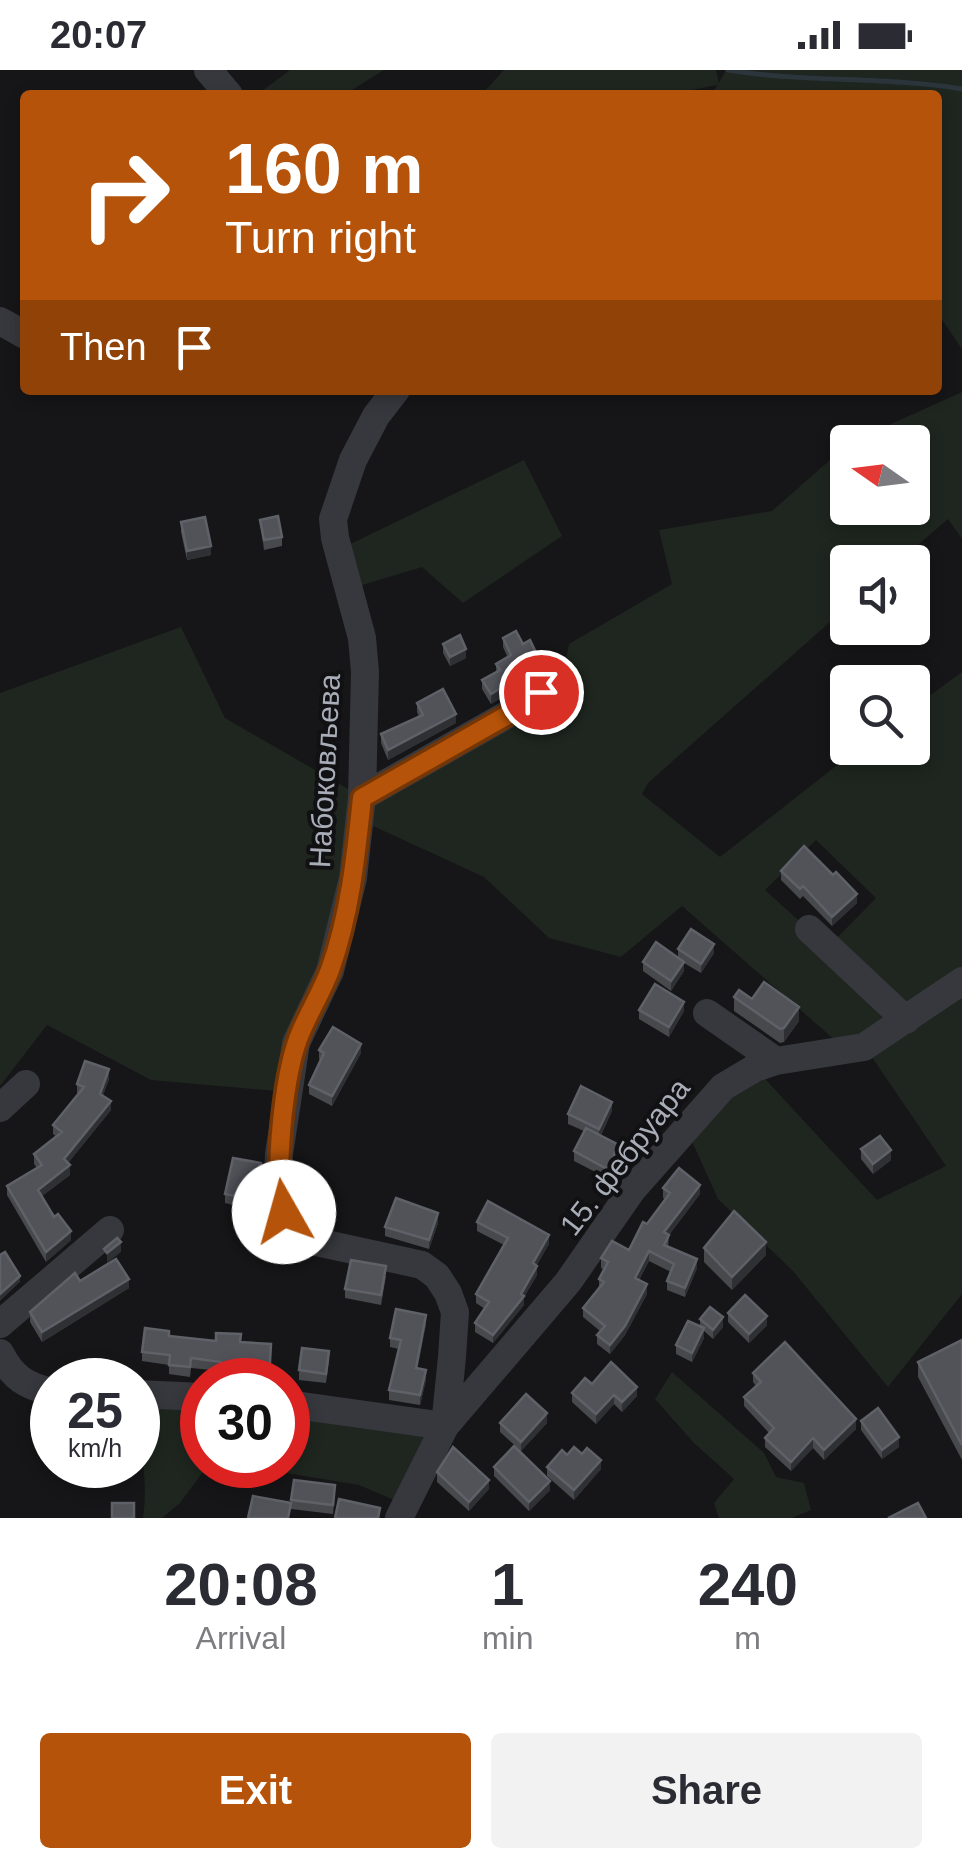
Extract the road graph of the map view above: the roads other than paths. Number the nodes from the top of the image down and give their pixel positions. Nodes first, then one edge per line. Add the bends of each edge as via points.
1 (208, 70) edge
2 (224, 90) edge
3 (392, 395) edge
4 (541, 692) dead end
5 (362, 798) junction
6 (809, 929) dead end
7 (962, 982) edge
8 (707, 1014) dead end
9 (906, 1020) junction
10 (776, 1061) junction
11 (26, 1084) dead end
12 (0, 1108) edge
13 (110, 1230) dead end
14 (0, 1324) edge
15 (0, 1354) edge
16 (30, 1387) edge
17 (310, 1407) edge
18 (445, 1426) junction
19 (399, 1518) edge

1 - 2 street
3 - 5 street, Набоковљева via 353,460 333,519 366,672
4 - 5 street
5 - 18 street, Набоковљева via 353,878 330,972 296,1043 279,1154 280,1196 291,1225 312,1241 422,1265 437,1276 455,1312
6 - 9 street
7 - 9 street, 15. фебруара
8 - 10 street
9 - 10 street, 15. фебруара via 864,1047
10 - 18 street, 15. фебруара via 723,1087 685,1126 571,1279
11 - 12 street
13 - 14 street
15 - 16 street
17 - 18 street
18 - 19 street, Набоковљева

